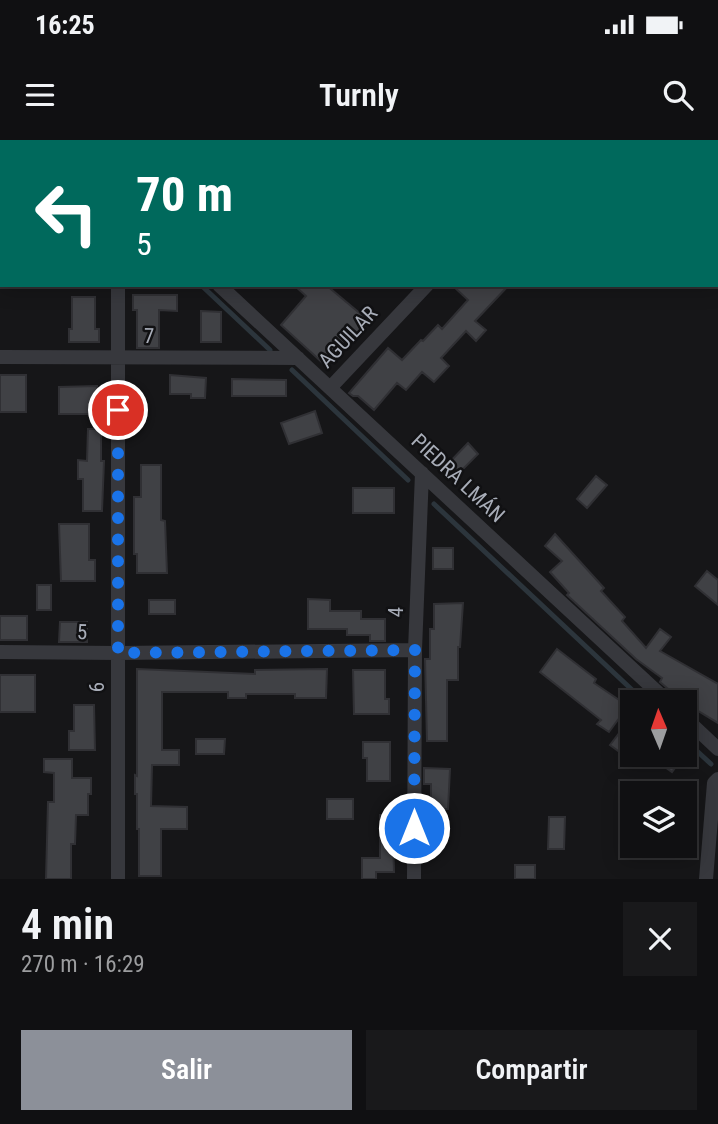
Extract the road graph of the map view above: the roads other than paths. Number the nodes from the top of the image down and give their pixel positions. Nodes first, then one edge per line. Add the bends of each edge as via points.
1 (118, 287) edge
2 (221, 287) edge
3 (425, 287) edge
4 (118, 356) junction
5 (0, 357) edge
6 (298, 358) junction
7 (330, 388) junction
8 (422, 473) junction
9 (415, 650) junction
10 (0, 652) edge
11 (118, 653) junction
12 (655, 690) edge
13 (697, 729) edge
14 (718, 748) edge
15 (718, 779) edge
16 (118, 879) edge
17 (414, 879) edge
18 (706, 879) edge

1 - 4 street, 6
2 - 6 street, PIEDRA LMÁN
3 - 7 street, AGUILAR
4 - 5 street, 7
4 - 6 street, 7
4 - 11 street, 6
6 - 7 street, PIEDRA LMÁN
7 - 8 street, PIEDRA LMÁN
8 - 9 street, 4
8 - 12 street, PIEDRA LMÁN
9 - 11 street, 5
9 - 17 street, 4
10 - 11 street, 5
11 - 16 street, 6
13 - 14 street
15 - 18 street

